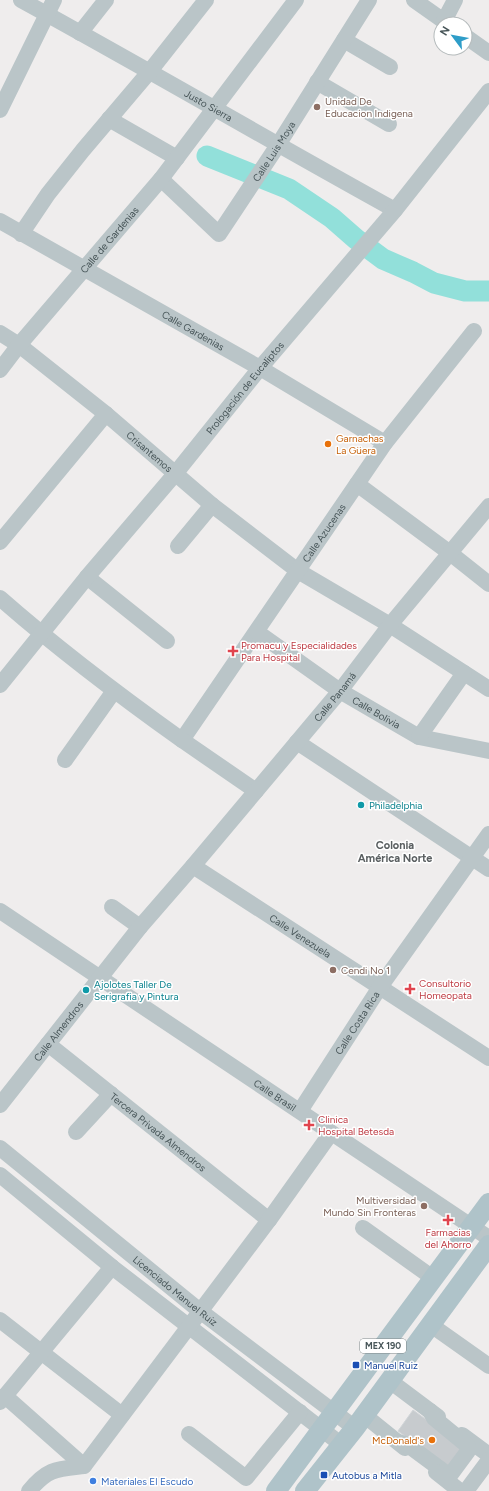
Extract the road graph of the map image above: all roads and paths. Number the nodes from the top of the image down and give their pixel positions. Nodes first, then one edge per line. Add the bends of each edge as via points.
1 (21, 0) edge
2 (106, 0) edge
3 (206, 0) edge
4 (296, 0) edge
5 (369, 0) edge
6 (414, 0) edge
7 (455, 0) edge
8 (51, 7) edge
9 (436, 16) edge
10 (449, 16) edge
11 (80, 33) junction
12 (344, 40) junction
13 (473, 42) edge
14 (489, 53) edge
15 (390, 67) dead end
16 (150, 71) junction
17 (317, 82) junction
18 (489, 91) edge
19 (215, 108) junction
20 (0, 110) edge
21 (109, 119) junction
22 (389, 124) dead end
23 (278, 145) junction
24 (177, 158) junction
25 (160, 179) junction
26 (395, 210) junction
27 (0, 221) edge
28 (22, 234) junction
29 (84, 269) junction
30 (474, 331) dead end
31 (0, 333) edge
32 (19, 345) junction
33 (260, 368) junction
34 (0, 370) edge
35 (106, 414) junction
36 (385, 443) junction
37 (175, 474) junction
38 (357, 484) junction
39 (212, 505) junction
40 (489, 506) edge
41 (0, 542) edge
42 (178, 546) dead end
43 (450, 553) junction
44 (298, 571) junction
45 (87, 577) junction
46 (489, 584) edge
47 (0, 598) edge
48 (390, 625) junction
49 (257, 632) junction
50 (41, 634) junction
51 (167, 641) dead end
52 (464, 673) junction
53 (0, 685) edge
54 (489, 689) edge
55 (340, 691) junction
56 (114, 692) junction
57 (419, 737) junction
58 (182, 740) junction
59 (297, 742) junction
60 (489, 751) edge
61 (64, 760) dead end
62 (256, 791) junction
63 (489, 834) edge
64 (471, 858) junction
65 (193, 866) junction
66 (489, 869) edge
67 (112, 908) dead end
68 (0, 911) edge
69 (140, 927) junction
70 (100, 977) junction
71 (380, 987) junction
72 (48, 1044) junction
73 (489, 1058) edge
74 (111, 1094) junction
75 (0, 1105) edge
76 (300, 1111) junction
77 (76, 1132) dead end
78 (331, 1133) junction
79 (0, 1148) edge
80 (0, 1175) edge
81 (489, 1203) edge
82 (269, 1220) junction
83 (471, 1226) junction
84 (363, 1228) dead end
85 (489, 1238) edge
86 (489, 1245) edge
87 (112, 1267) junction
88 (433, 1278) junction
89 (200, 1311) junction
90 (2, 1325) edge
91 (431, 1325) junction
92 (188, 1326) junction
93 (41, 1353) junction
94 (489, 1366) edge
95 (390, 1380) junction
96 (3, 1399) edge
97 (430, 1411) junction
98 (300, 1412) junction
99 (334, 1412) junction
100 (122, 1415) junction
101 (360, 1422) junction
102 (322, 1428) junction
103 (189, 1434) dead end
104 (398, 1442) junction
105 (342, 1445) junction
106 (489, 1455) edge
107 (489, 1460) edge
108 (84, 1466) junction
109 (29, 1491) edge
110 (276, 1491) edge
111 (305, 1491) edge
112 (460, 1491) edge
113 (466, 1491) edge

1 - 8 street, Justo Sierra
2 - 11 street
3 - 16 street
4 - 19 street, Calle de Gardenias
5 - 12 street, Calle Luis Moya
6 - 9 street
7 - 10 street
8 - 11 street, Justo Sierra
8 - 20 street
11 - 16 street, Justo Sierra
12 - 15 street
12 - 17 street, Calle Luis Moya
13 - 14 street
16 - 19 street, Justo Sierra
16 - 21 street
17 - 22 street
17 - 23 street, Calle Luis Moya
18 - 26 street, Prologación de Eucaliptos
19 - 23 street, Justo Sierra
19 - 24 street, Calle de Gardenias
21 - 24 street
21 - 28 street via 48,194
23 - 25 street, Calle Luis Moya via 220,234
23 - 26 street, Justo Sierra
24 - 25 street, Calle de Gardenias
25 - 29 street, Calle de Gardenias
26 - 33 street, Prologación de Eucaliptos
27 - 28 street, Calle Gardenias
28 - 29 street, Calle Gardenias
29 - 32 street, Calle de Gardenias
29 - 33 street, Calle Gardenias
30 - 36 street, Calle Azucenas
31 - 32 street, Crisantemos
32 - 34 street, Calle de Gardenias
32 - 35 street, Crisantemos
33 - 36 street, Calle Gardenias
33 - 37 street, Prologación de Eucaliptos
35 - 37 street, Crisantemos
35 - 41 street
36 - 38 street, Calle Azucenas
37 - 39 street, Crisantemos
37 - 45 street, Prologación de Eucaliptos
38 - 43 street
38 - 44 street, Calle Azucenas
39 - 42 street
39 - 44 street, Crisantemos
40 - 43 street, Calle Panamá
43 - 46 street
43 - 48 street, Calle Panamá
44 - 48 street, Crisantemos
44 - 49 street, Calle Azucenas
45 - 50 street, Prologación de Eucaliptos
45 - 51 street
47 - 50 street
48 - 52 street, Crisantemos
48 - 55 street, Calle Panamá
49 - 55 street, Calle Bolivia
49 - 58 street, Calle Azucenas
50 - 53 street, Prologación de Eucaliptos
50 - 56 street
52 - 54 street, Crisantemos
52 - 57 street
55 - 57 street, Calle Bolivia
55 - 59 street, Calle Panamá
56 - 58 street
56 - 61 street
57 - 60 street, Calle Bolivia
58 - 62 street
59 - 62 street, Calle Panamá
59 - 64 street
62 - 65 street, Calle Panamá
63 - 64 street, Calle Costa Rica
64 - 66 street
64 - 71 street, Calle Costa Rica
65 - 69 street, Calle Almendros
65 - 71 street, Calle Venezuela
67 - 69 street
68 - 70 street, Calle Brasil
69 - 70 street, Calle Almendros
70 - 72 street, Calle Almendros
70 - 76 street, Calle Brasil
71 - 73 street, Calle Venezuela
71 - 76 street, Calle Costa Rica
72 - 74 street, Tercera Privada Almendros
72 - 75 street, Calle Almendros
74 - 77 street
74 - 82 street, Tercera Privada Almendros
76 - 78 street, Calle Brasil
78 - 82 street
78 - 83 street, Calle Brasil
79 - 89 street, Licenciado Manuel Ruiz
80 - 87 street, Licenciado Manuel Ruiz
81 - 83 main road, MEX 190
82 - 89 street
83 - 85 street, Calle Brasil
83 - 88 main road, MEX 190
84 - 88 street
86 - 91 main road, MEX 190
87 - 92 street, Licenciado Manuel Ruiz
87 - 93 street
88 - 99 main road, MEX 190
89 - 92 street
89 - 99 street, Licenciado Manuel Ruiz
90 - 93 street
91 - 94 street
91 - 95 main road, MEX 190
92 - 98 street, Licenciado Manuel Ruiz
92 - 100 street
93 - 96 street
93 - 100 street
95 - 97 street
95 - 101 main road, MEX 190
96 - 108 street
97 - 104 street via 434,1418 468,1446 468,1451 451,1474 446,1474 408,1445
97 - 106 street
98 - 102 street, Licenciado Manuel Ruiz
98 - 103 street via 246,1478
99 - 101 street, Licenciado Manuel Ruiz
99 - 102 main road, MEX 190
100 - 108 street
101 - 104 street, Licenciado Manuel Ruiz
101 - 105 main road, MEX 190
102 - 105 street, Licenciado Manuel Ruiz
102 - 110 main road, MEX 190
104 - 112 street
105 - 111 main road, MEX 190
107 - 113 street
108 - 109 street via 46,1474

